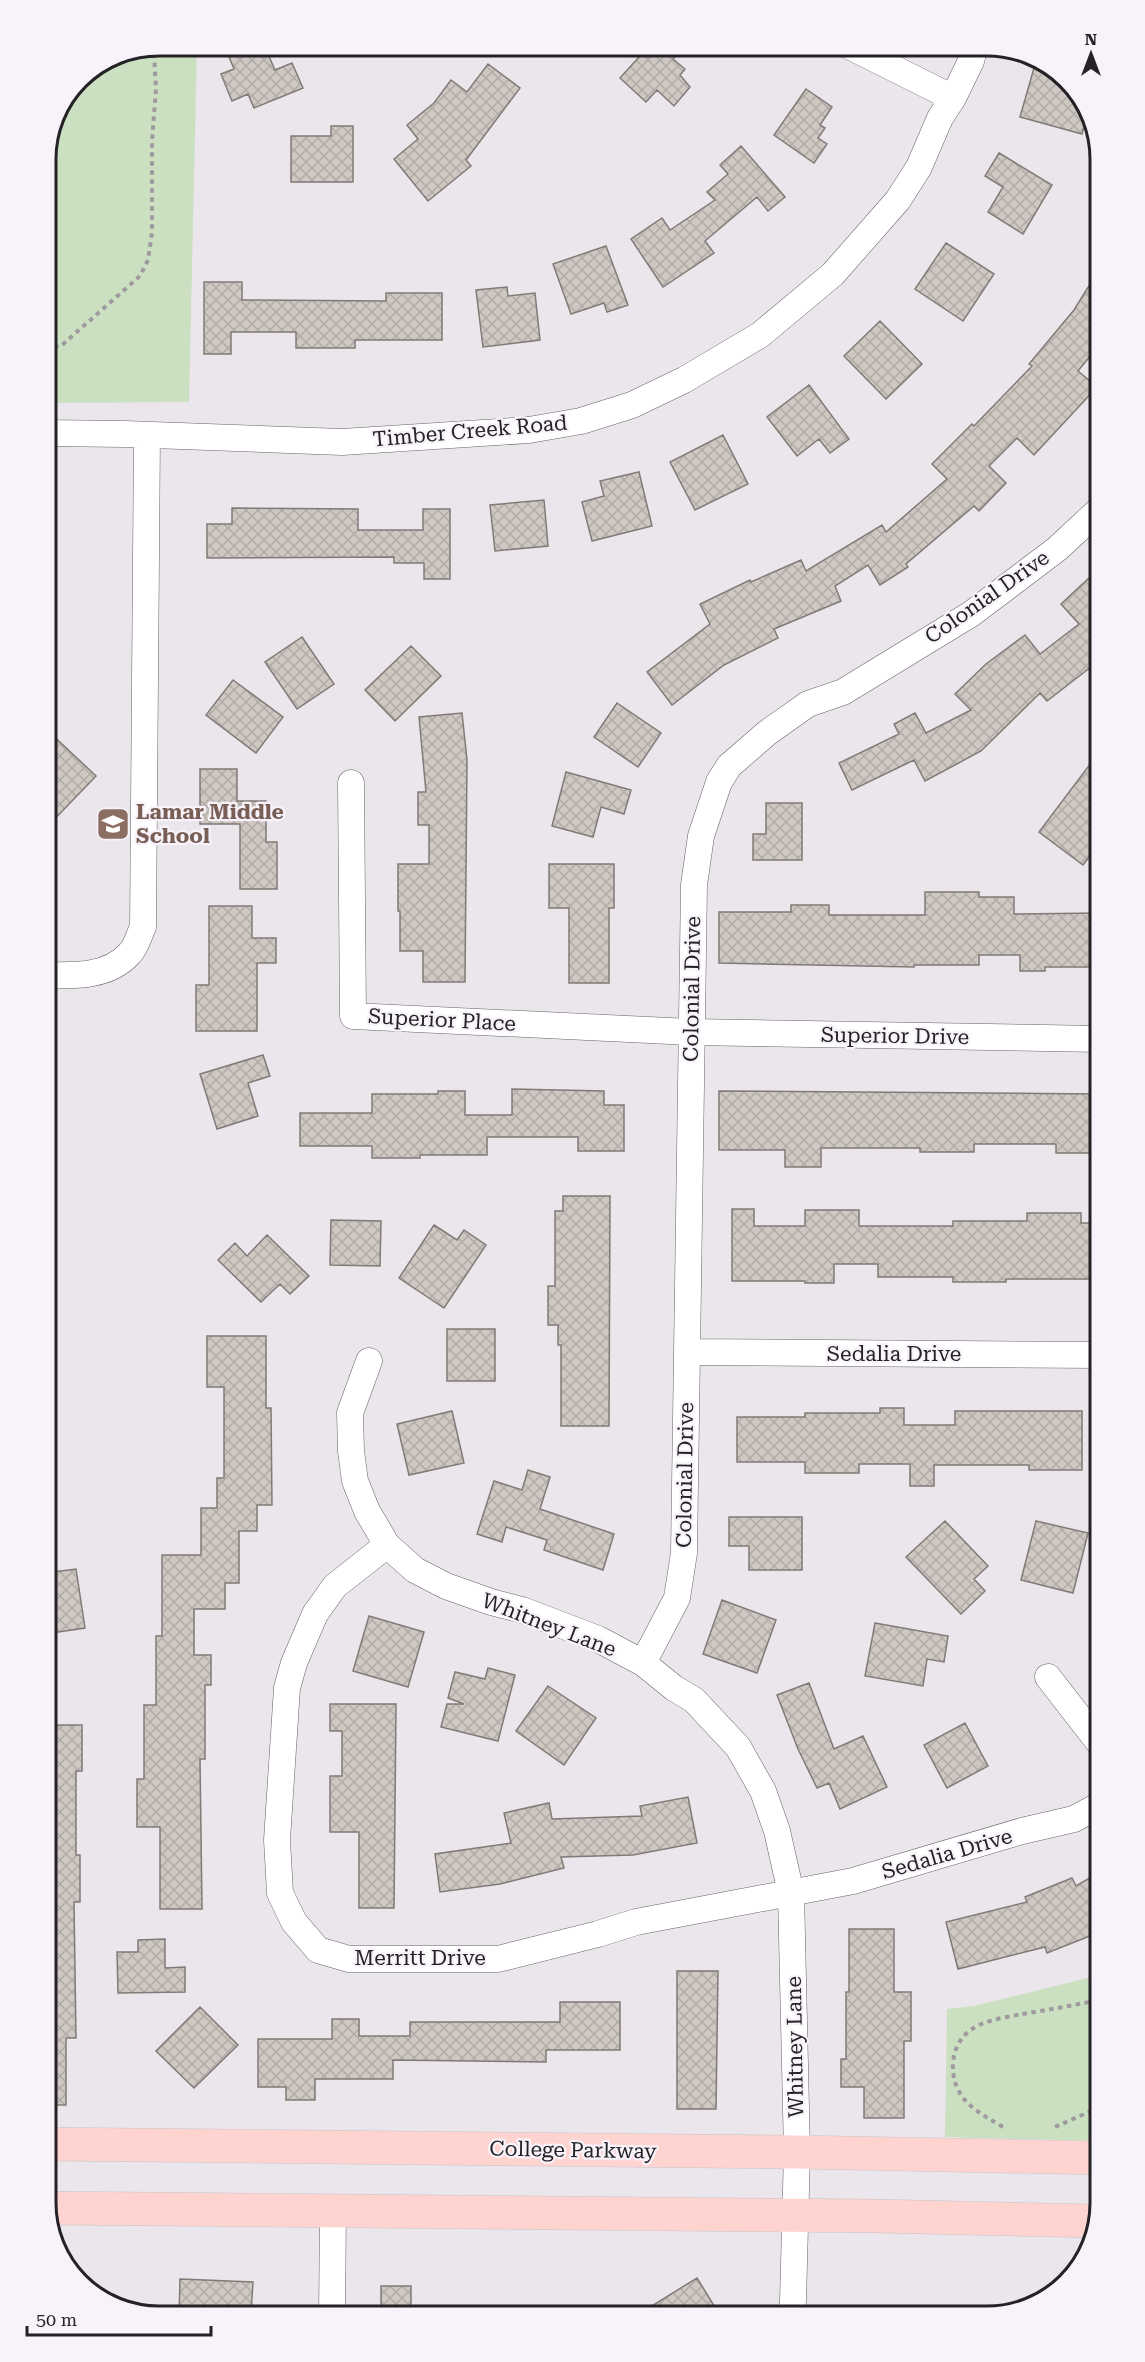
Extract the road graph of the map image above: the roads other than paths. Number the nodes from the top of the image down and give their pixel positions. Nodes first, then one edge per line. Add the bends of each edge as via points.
1 (869, 56) edge
2 (972, 56) edge
3 (953, 98) junction
4 (56, 433) edge
5 (147, 435) junction
6 (1090, 518) edge
7 (351, 783) dead end
8 (56, 975) edge
9 (691, 1032) junction
10 (1090, 1039) edge
11 (688, 1352) junction
12 (1090, 1355) edge
13 (369, 1361) dead end
14 (387, 1545) junction
15 (643, 1663) junction
16 (1048, 1677) dead end
17 (1090, 1731) edge
18 (1090, 1810) edge
19 (791, 1893) junction
20 (56, 2144) edge
21 (797, 2152) junction
22 (1090, 2158) edge
23 (56, 2208) edge
24 (333, 2211) junction
25 (795, 2215) junction
26 (1088, 2221) edge
27 (332, 2306) edge
28 (791, 2306) edge

1 - 3 street
2 - 3 street, Timber Creek Road
3 - 5 street, Timber Creek Road via 898,200 832,274 760,335 684,380 632,405 580,422 529,430 342,442
4 - 5 street, Timber Creek Road
5 - 8 street via 143,927 131,953 109,968 78,976
6 - 9 street, Colonial Drive via 1057,549 971,614 843,692 808,704 729,766 719,782 700,846 694,885
7 - 9 street, Superior Place via 353,1016
9 - 10 street, Superior Drive
9 - 11 street, Colonial Drive
11 - 12 street, Sedalia Drive
11 - 15 street, Colonial Drive via 684,1553 677,1598
13 - 14 street, Whitney Lane via 350,1413 351,1451 355,1481 366,1511
14 - 15 street, Whitney Lane via 415,1570 446,1586 598,1639
14 - 19 street, Merritt Drive via 335,1586 315,1614 287,1688 277,1840 280,1893 294,1922 318,1950 349,1959 498,1959 636,1922
15 - 19 street, Whitney Lane via 694,1700 738,1748 764,1791
16 - 17 street
18 - 19 street, Sedalia Drive via 1074,1819 853,1881
19 - 21 street, Whitney Lane
20 - 21 main road, College Parkway
21 - 22 main road, College Parkway
21 - 25 street, Whitney Lane
23 - 24 main road
24 - 25 main road
24 - 27 street
25 - 26 main road
25 - 28 street, Whitney Lane

